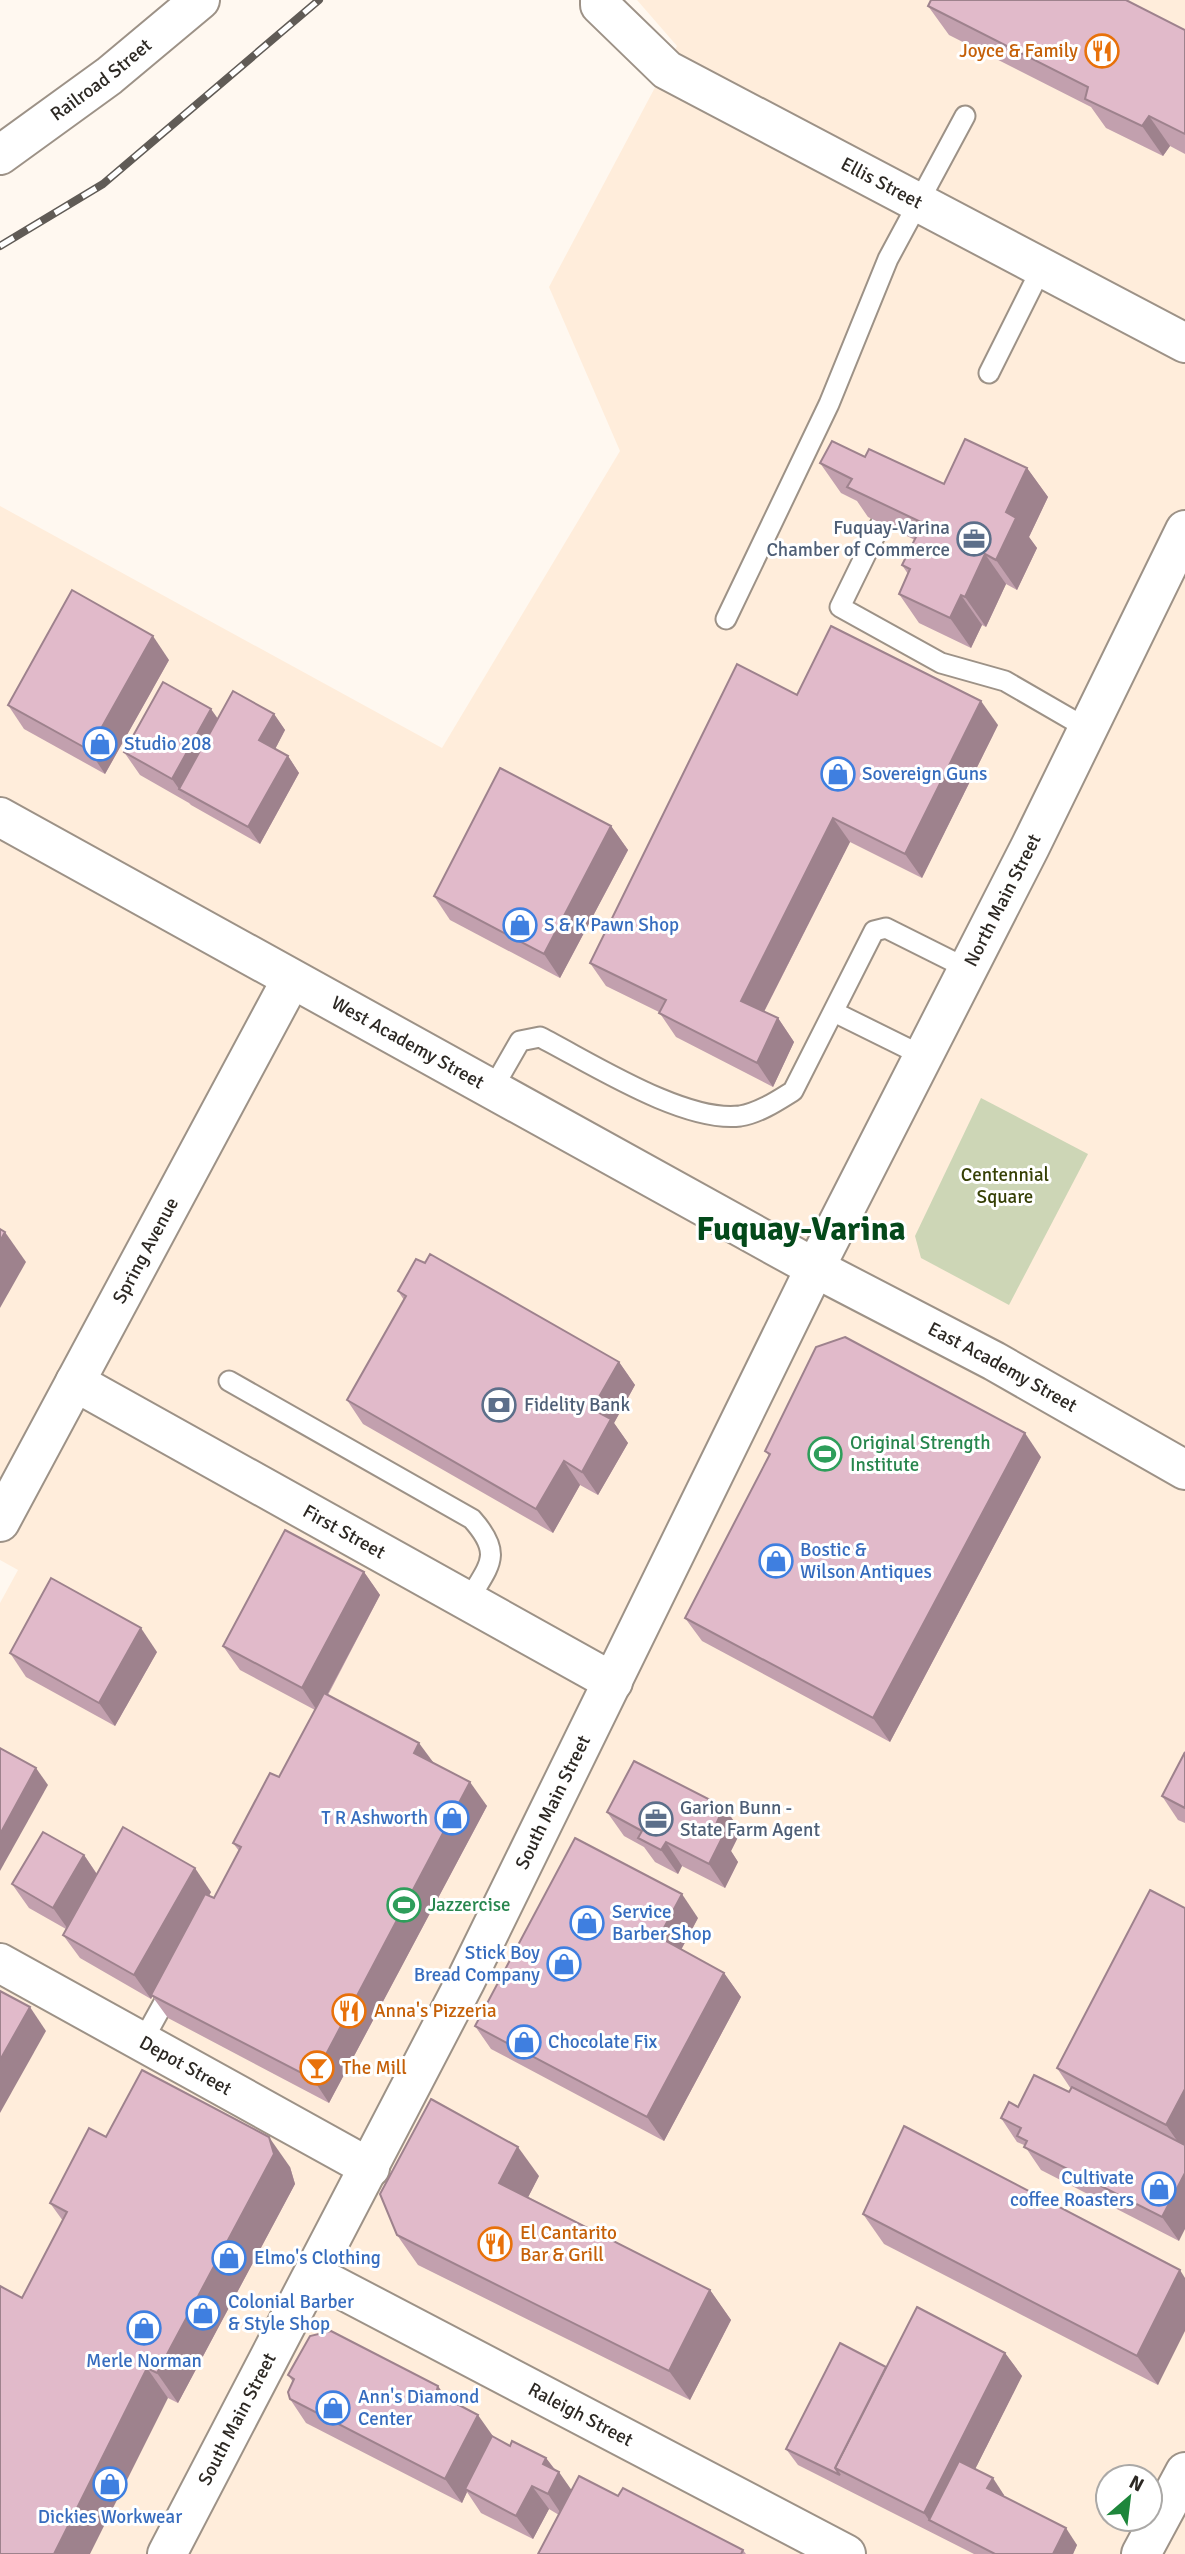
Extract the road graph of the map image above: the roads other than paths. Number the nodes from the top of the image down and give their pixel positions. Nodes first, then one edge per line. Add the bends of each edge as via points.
1 (200, 0) edge
2 (600, 0) edge
3 (965, 116) dead end
4 (0, 155) edge
5 (919, 205) junction
6 (1041, 269) junction
7 (1185, 343) edge
8 (989, 373) dead end
9 (881, 523) edge
10 (1185, 530) edge
11 (726, 619) dead end
12 (1088, 729) junction
13 (0, 817) edge
14 (968, 969) junction
15 (291, 980) junction
16 (834, 1012) junction
17 (923, 1056) junction
18 (493, 1088) junction
19 (815, 1268) junction
20 (229, 1381) dead end
21 (75, 1382) junction
22 (1185, 1470) edge
23 (0, 1522) edge
24 (468, 1601) junction
25 (613, 1682) junction
26 (0, 1963) edge
27 (181, 1971) edge
28 (141, 2044) junction
29 (370, 2168) junction
30 (314, 2275) junction
31 (1185, 2472) edge
32 (167, 2554) edge
33 (846, 2554) edge
34 (1141, 2554) edge

1 - 4 street, Railroad Street via 109,76
2 - 5 street, Ellis Street via 667,70
3 - 5 lane
5 - 6 street, Ellis Street
5 - 11 lane via 888,259 829,404
6 - 7 street, Ellis Street
6 - 8 lane
9 - 12 lane via 840,607 942,663 1005,681
10 - 12 street, North Main Street
12 - 14 street, North Main Street
13 - 15 street, West Academy Street
14 - 16 lane via 886,928 874,931
14 - 17 street, North Main Street
15 - 18 street, West Academy Street
15 - 21 street, Spring Avenue
16 - 17 lane
16 - 18 lane via 793,1091 741,1116 712,1116 681,1108 540,1037 520,1041
17 - 19 street, North Main Street
18 - 19 street, West Academy Street
19 - 22 street, East Academy Street via 994,1361
19 - 25 street, South Main Street
20 - 24 lane via 472,1519 488,1537 492,1559
21 - 23 street, Spring Avenue
21 - 24 street, First Street
24 - 25 street, First Street
25 - 29 street, South Main Street
26 - 28 street, Depot Street
27 - 28 lane
28 - 29 street, Depot Street
29 - 30 street, South Main Street
30 - 32 street, South Main Street
30 - 33 street, Raleigh Street
31 - 34 street

